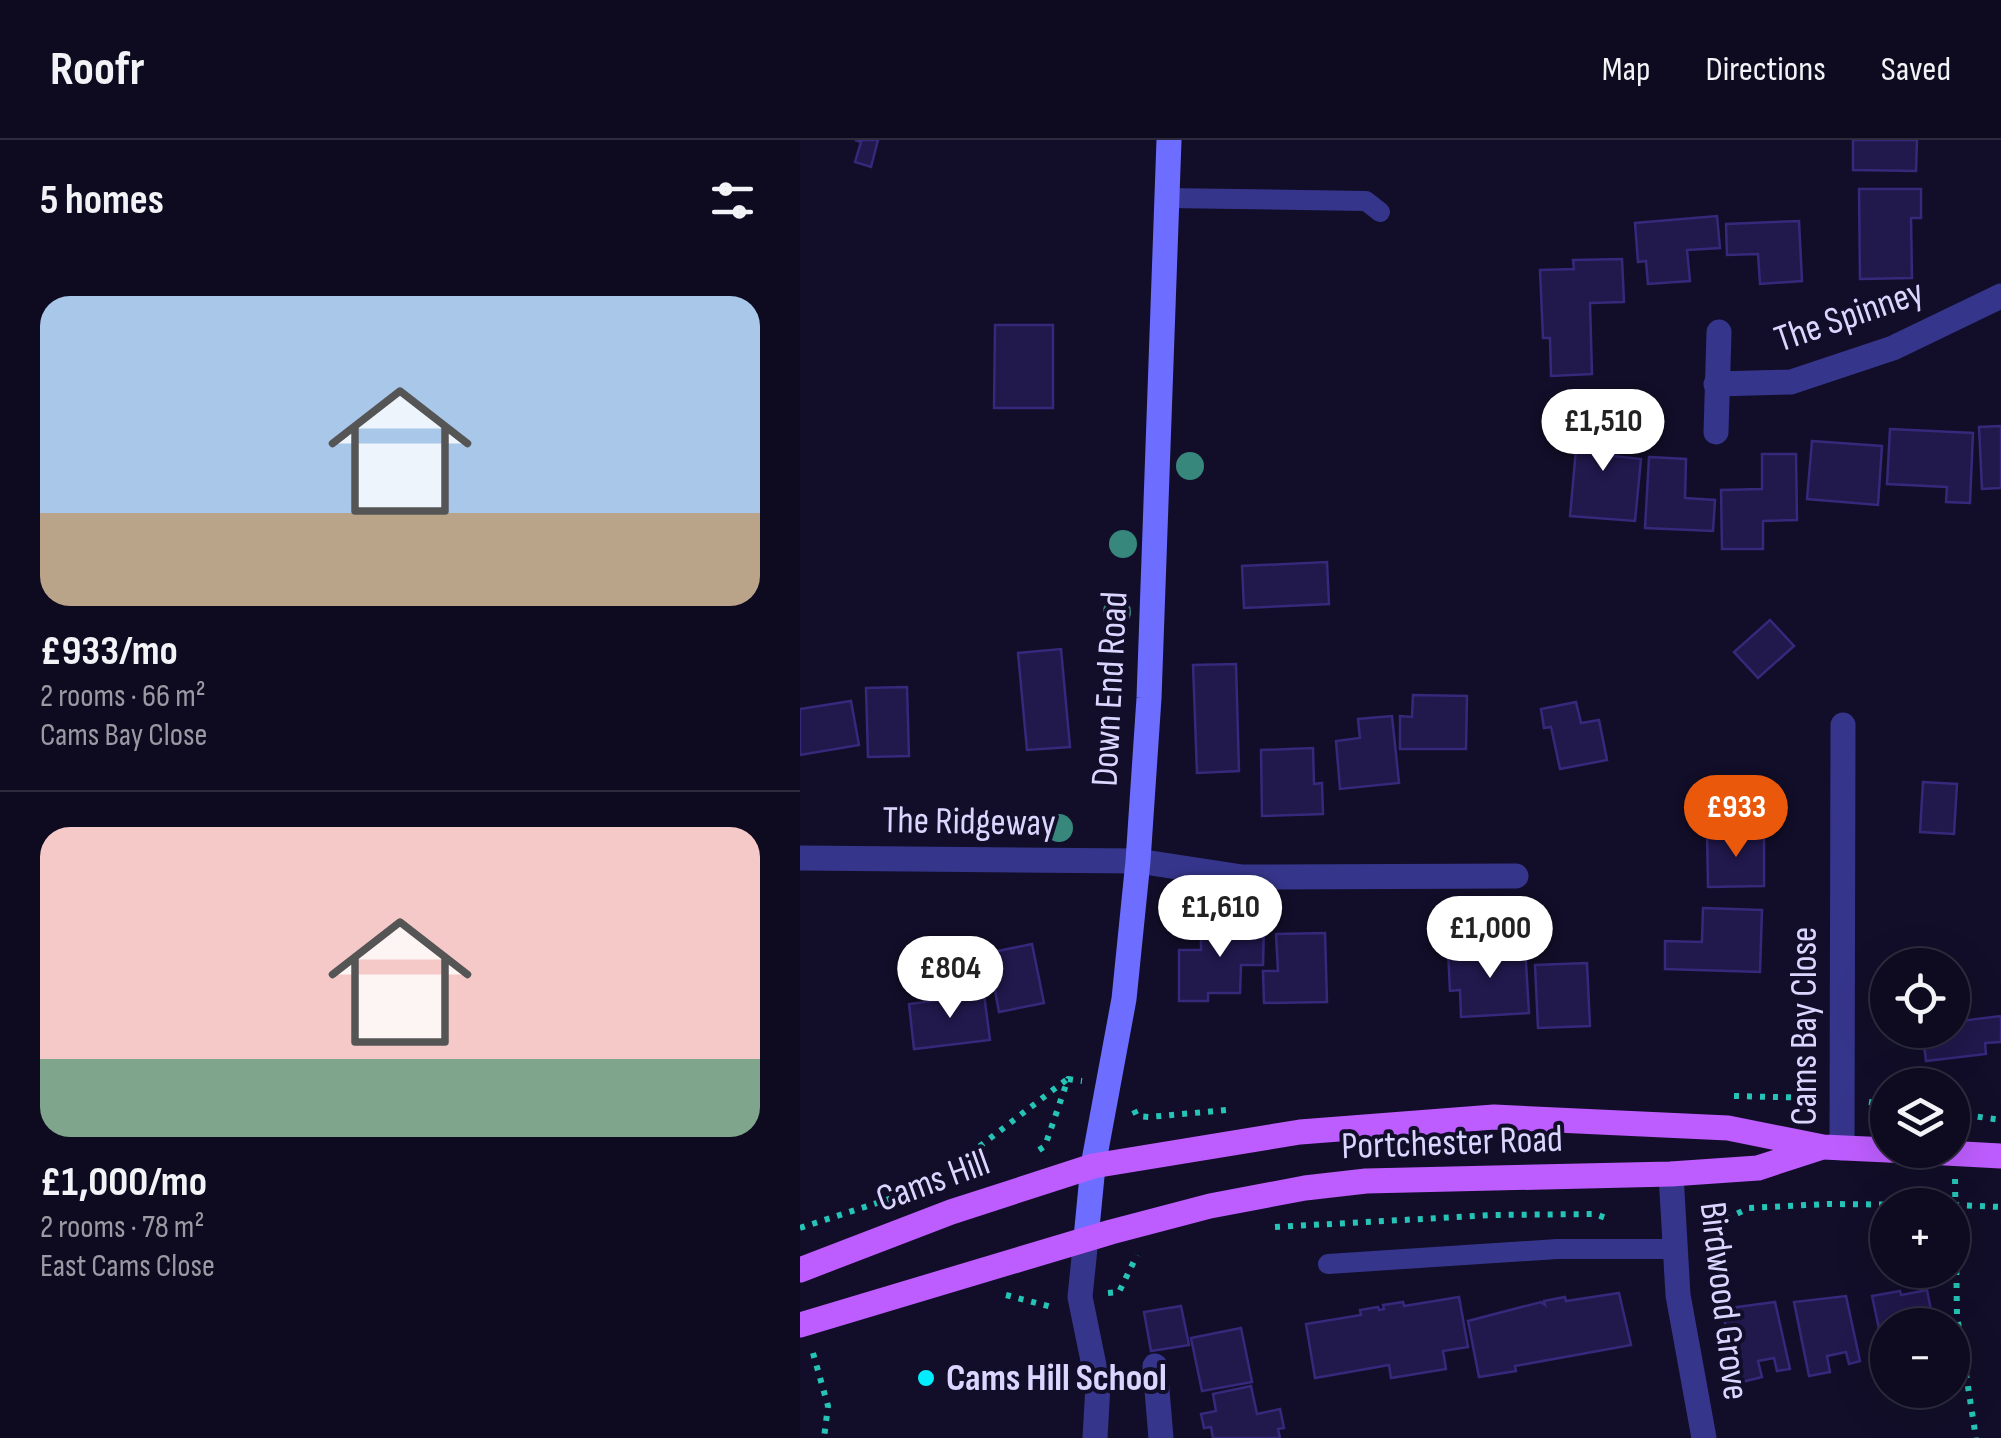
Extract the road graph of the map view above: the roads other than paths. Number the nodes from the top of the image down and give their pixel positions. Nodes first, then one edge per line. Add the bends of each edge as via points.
1 (1170, 140) edge
2 (1167, 198) junction
3 (1380, 212) dead end
4 (2001, 296) edge
5 (1719, 332) dead end
6 (1716, 384) junction
7 (1716, 432) dead end
8 (1842, 724) dead end
9 (800, 858) edge
10 (1138, 861) junction
11 (1516, 876) dead end
12 (1833, 1148) junction
13 (1870, 1149) edge
14 (1970, 1154) edge
15 (2001, 1156) edge
16 (1093, 1166) junction
17 (1671, 1174) junction
18 (1086, 1238) junction
19 (1675, 1249) junction
20 (1328, 1264) dead end
21 (800, 1270) edge
22 (800, 1324) edge
23 (1155, 1366) dead end
24 (1095, 1438) edge
25 (1161, 1438) edge
26 (1704, 1438) edge

1 - 2 street, Down End Road
2 - 3 lane via 1366,202
2 - 10 street, Down End Road
4 - 6 street, The Spinney via 1893,348 1791,382
5 - 6 street, The Spinney
6 - 7 street, The Spinney
8 - 12 street, Cams Bay Close
9 - 10 street, The Ridgeway
10 - 11 street, The Ridgeway via 1242,876
10 - 16 street, Down End Road via 1124,999
12 - 13 main road, Portchester Road
12 - 16 main road, Portchester Road via 1728,1128 1494,1117 1300,1132
12 - 17 main road, Portchester Road via 1758,1168
14 - 15 main road, Portchester Road
16 - 18 street, Down End Road
16 - 21 main road, Cams Hill
17 - 18 main road, Portchester Road via 1320,1186
17 - 19 street, Birdwood Grove
18 - 22 main road
18 - 24 street via 1080,1297 1098,1385
19 - 20 lane via 1557,1249
19 - 26 street, Birdwood Grove
23 - 25 street

